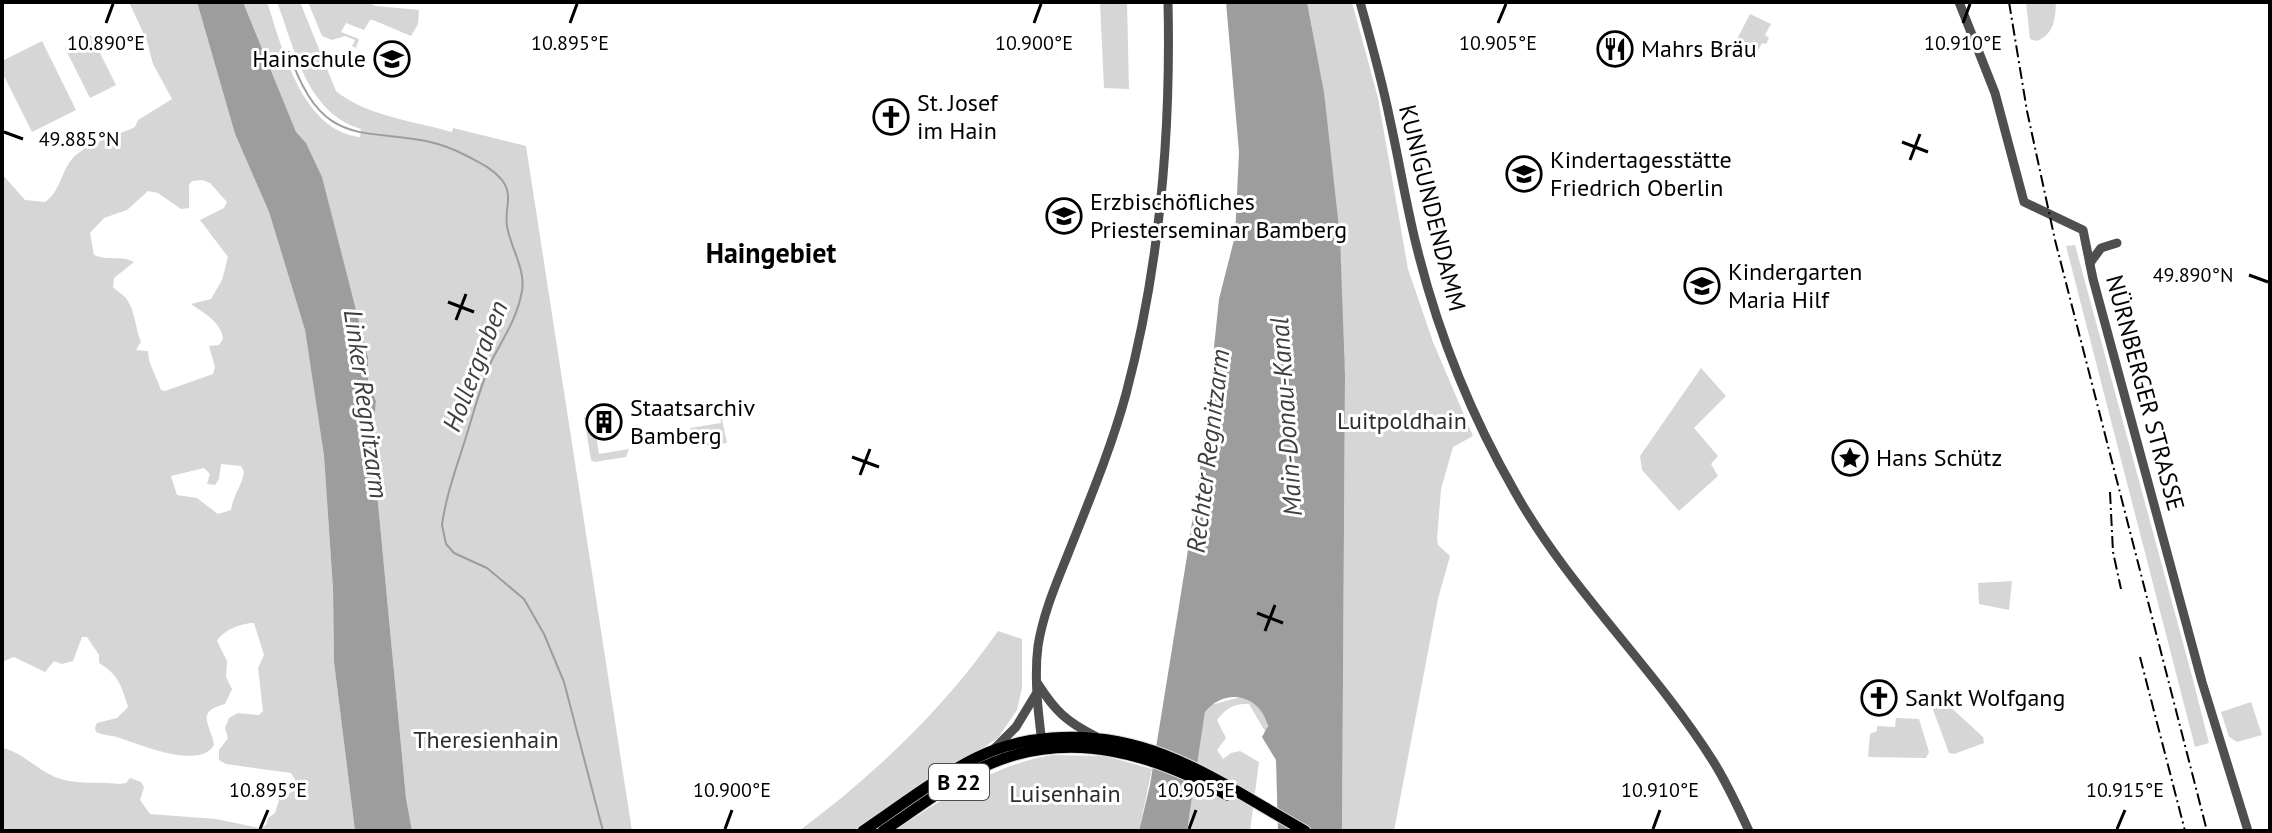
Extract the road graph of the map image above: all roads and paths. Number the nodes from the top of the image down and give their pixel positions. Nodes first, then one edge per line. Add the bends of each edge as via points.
1 (1168, 2) edge
2 (1360, 2) edge
3 (1959, 2) edge
4 (2117, 243) dead end
5 (2090, 263) junction
6 (1037, 686) junction
7 (1095, 736) junction
8 (1043, 744) junction
9 (1127, 747) junction
10 (991, 751) junction
11 (863, 831) edge
12 (883, 831) edge
13 (1290, 831) edge
14 (1305, 831) edge
15 (1749, 831) edge
16 (2248, 831) edge

1 - 6 street via 1161,201 1141,329 1114,435 1045,614
2 - 15 street, KUNIGUNDENDAMM via 1419,257 1446,344 1477,417 1514,491 1557,558 1670,701 1722,775
3 - 5 street, NÜRNBERGER STRASSE via 1989,75 2024,202 2083,230
4 - 5 street via 2101,248
5 - 16 street, NÜRNBERGER STRASSE via 2202,682
6 - 7 street via 1056,711
6 - 8 street
6 - 10 street via 1016,727
7 - 8 main road, B 22
7 - 9 main road, B 22
8 - 9 main road, B 22
8 - 10 main road, B 22
8 - 12 main road, B 22 via 976,771
9 - 13 main road, B 22 via 1194,777
9 - 14 main road, B 22 via 1178,760
10 - 11 main road, B 22

